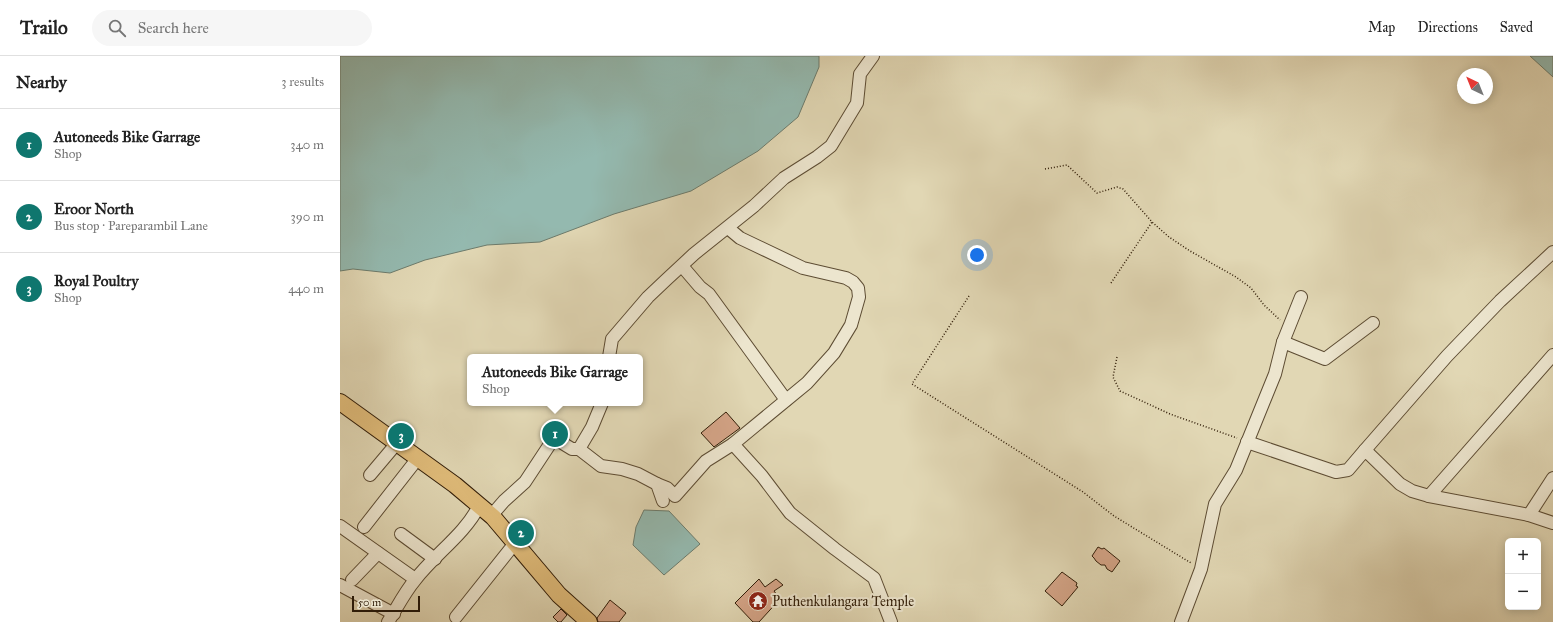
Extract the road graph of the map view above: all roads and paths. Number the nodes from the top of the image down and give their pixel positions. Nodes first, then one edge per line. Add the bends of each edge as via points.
1 (873, 56) edge
2 (1045, 169) dead end
3 (1152, 222) junction
4 (728, 228) junction
5 (1553, 252) edge
6 (682, 266) junction
7 (1111, 283) dead end
8 (969, 296) dead end
9 (1301, 297) dead end
10 (1373, 323) dead end
11 (1288, 328) junction
12 (1283, 342) junction
13 (610, 354) edge
14 (1553, 355) edge
15 (1117, 357) dead end
16 (786, 400) junction
17 (340, 402) edge
18 (601, 406) edge
19 (1248, 442) junction
20 (396, 443) junction
21 (733, 444) junction
22 (579, 449) junction
23 (1365, 450) junction
24 (418, 458) junction
25 (370, 475) dead end
26 (1553, 478) edge
27 (657, 484) junction
28 (1429, 496) junction
29 (663, 500) dead end
30 (485, 511) junction
31 (1529, 515) junction
32 (1553, 522) edge
33 (340, 526) edge
34 (364, 527) dead end
35 (401, 534) dead end
36 (515, 543) junction
37 (378, 553) junction
38 (435, 559) junction
39 (1201, 569) junction
40 (352, 580) dead end
41 (415, 580) junction
42 (340, 585) edge
43 (456, 617) dead end
44 (391, 618) edge
45 (589, 622) edge
46 (891, 622) edge
47 (1181, 622) edge

1 - 4 street via 860,74 857,103 831,146 784,178
2 - 3 path via 1067,165 1097,193 1117,187 1122,189
3 - 7 path
3 - 11 path via 1190,251 1251,288 1264,305
4 - 6 street
4 - 16 street via 740,238 779,258 803,268 846,278 858,288 859,297 851,325 834,353 807,383
5 - 23 street via 1500,301 1447,356
6 - 13 street via 648,297 612,339
6 - 16 street via 709,294
8 - 39 path via 912,384 1083,492 1114,516
9 - 11 street
10 - 12 street via 1325,359
11 - 12 street
12 - 19 street via 1275,374
14 - 28 street
15 - 19 path via 1113,377 1120,391 1170,414
16 - 21 street
17 - 20 main road
18 - 22 street
19 - 23 street via 1336,472 1348,470
19 - 39 street via 1236,470 1214,504
20 - 24 main road
20 - 25 street
21 - 27 street via 706,461 675,496 667,488
21 - 46 street via 790,513 874,578
22 - 27 street via 601,466 638,474
22 - 30 street via 572,449 554,438 525,482 504,501
23 - 28 street via 1400,484
24 - 30 main road
24 - 34 street
26 - 31 street
27 - 29 street
28 - 31 street
30 - 36 main road
30 - 38 street via 469,522
31 - 32 street
33 - 37 street
35 - 38 street
36 - 43 street
36 - 45 main road via 559,595
37 - 40 street
37 - 41 street
38 - 41 street
39 - 47 street
41 - 44 street
42 - 44 street

